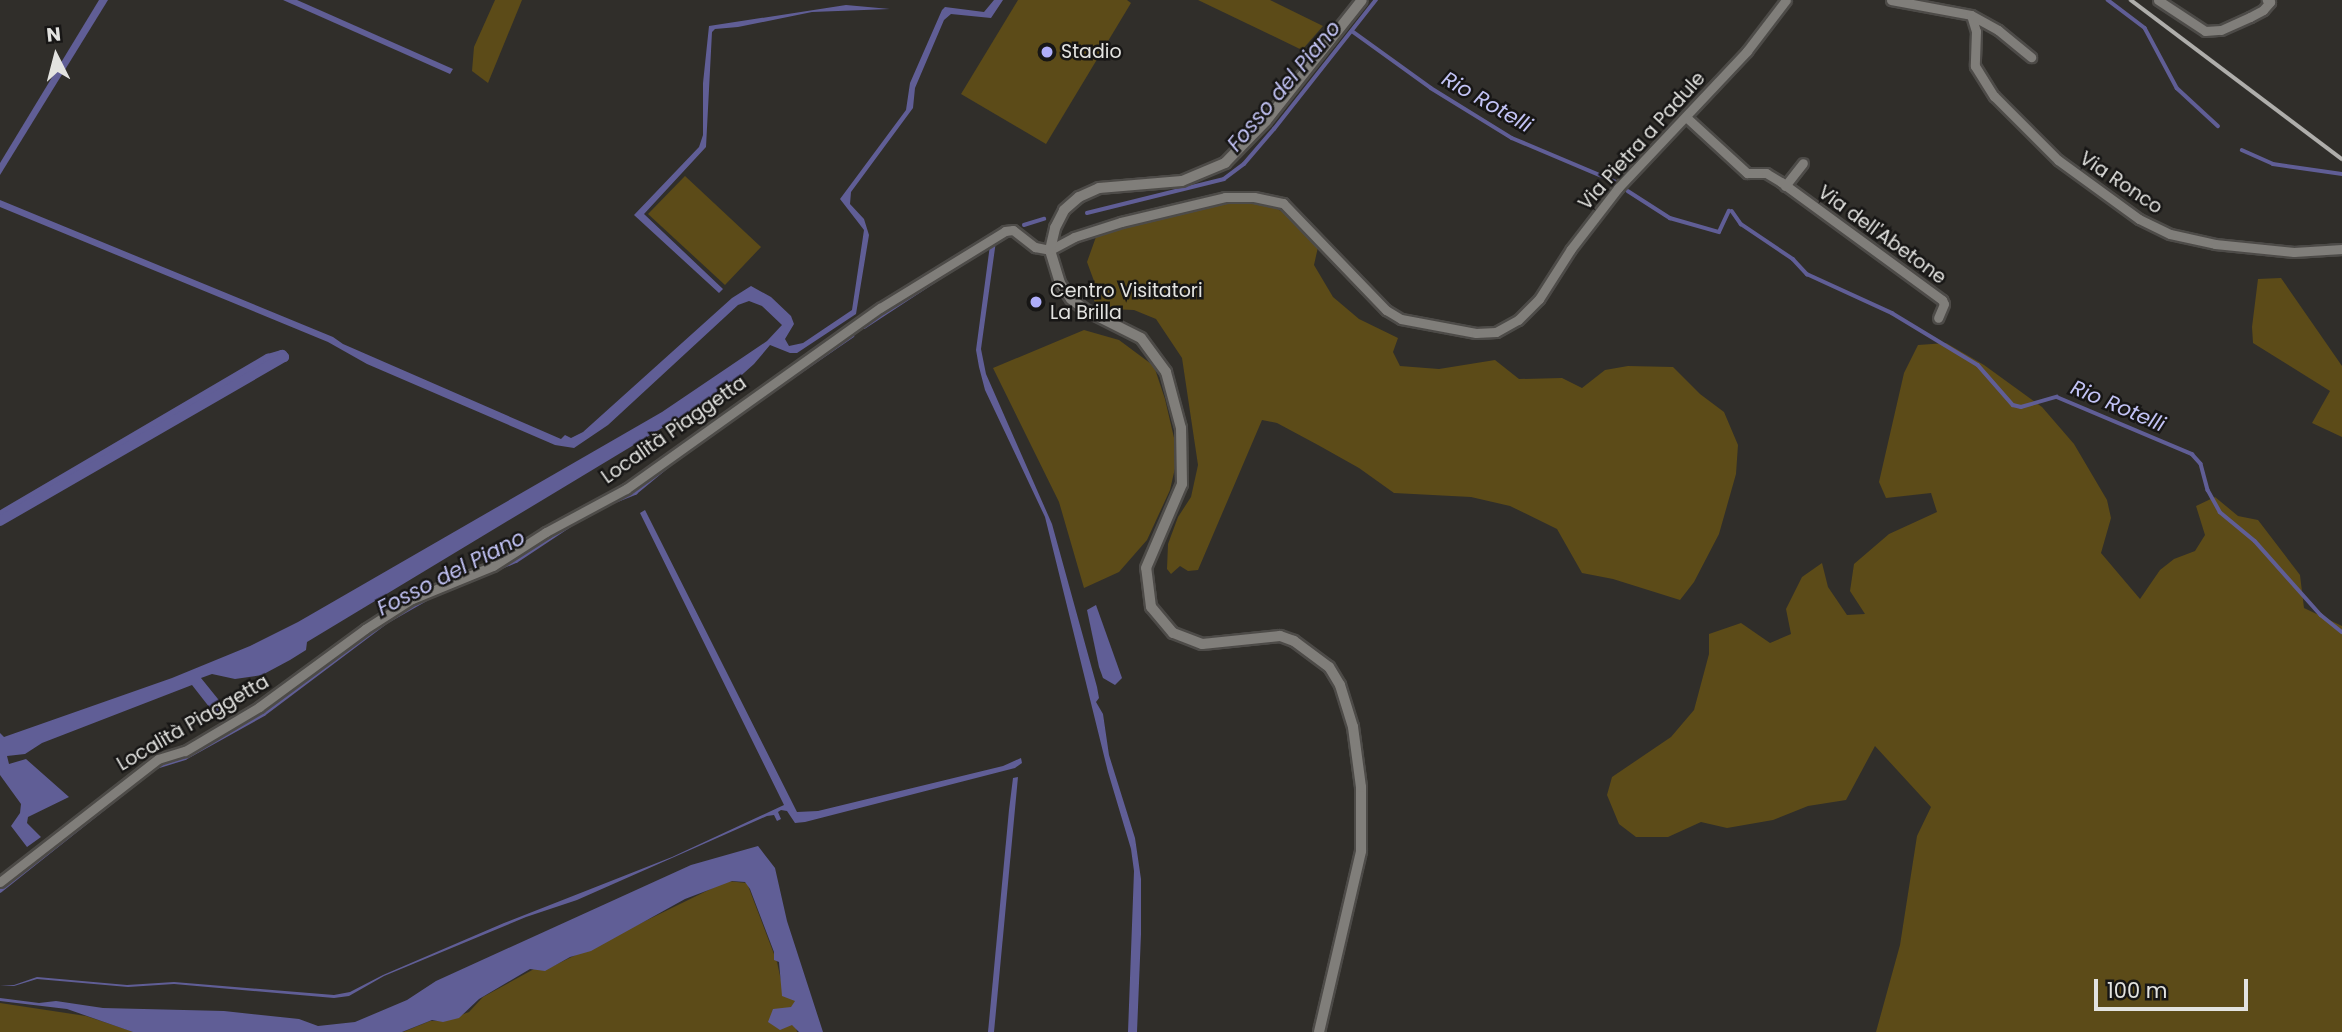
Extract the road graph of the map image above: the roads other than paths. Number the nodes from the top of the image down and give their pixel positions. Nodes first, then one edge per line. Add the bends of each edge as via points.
1 (1362, 0) edge
2 (1784, 0) edge
3 (1891, 0) edge
4 (2158, 0) edge
5 (2269, 1) edge
6 (1971, 15) junction
7 (2031, 57) dead end
8 (1686, 117) junction
9 (1803, 163) dead end
10 (1785, 186) junction
11 (2342, 249) edge
12 (1050, 250) junction
13 (1938, 318) dead end
14 (0, 882) edge
15 (1319, 1032) edge

1 - 12 street via 1266,121 1225,163 1182,181 1099,188 1079,197 1064,210
2 - 8 street, Via Pietra a Padule via 1747,51
3 - 6 street
4 - 5 street via 2205,31 2231,25 2263,10
6 - 7 street
6 - 11 street, Via Ronco via 1976,31 1975,65 1994,96 2058,160 2139,219 2170,234 2215,244 2294,252
8 - 10 street, Via dell'Abetone via 1747,173 1766,173
8 - 12 street, Via Pietra a Padule via 1618,188 1539,299 1518,320 1496,332 1476,333 1401,319 1386,310 1283,203 1254,197 1225,197 1121,222
9 - 10 street
10 - 13 street, Via dell'Abetone via 1942,300
12 - 14 street, Località Piaggetta via 1035,247 1013,230 993,237 880,307 626,489 546,531 493,566 412,599 259,707 185,751 158,759
12 - 15 street via 1060,283 1071,299 1141,338 1166,372 1181,428 1182,484 1146,568 1151,607 1173,632 1202,644 1280,636 1294,641 1329,667 1340,685 1353,727 1361,787 1361,850

